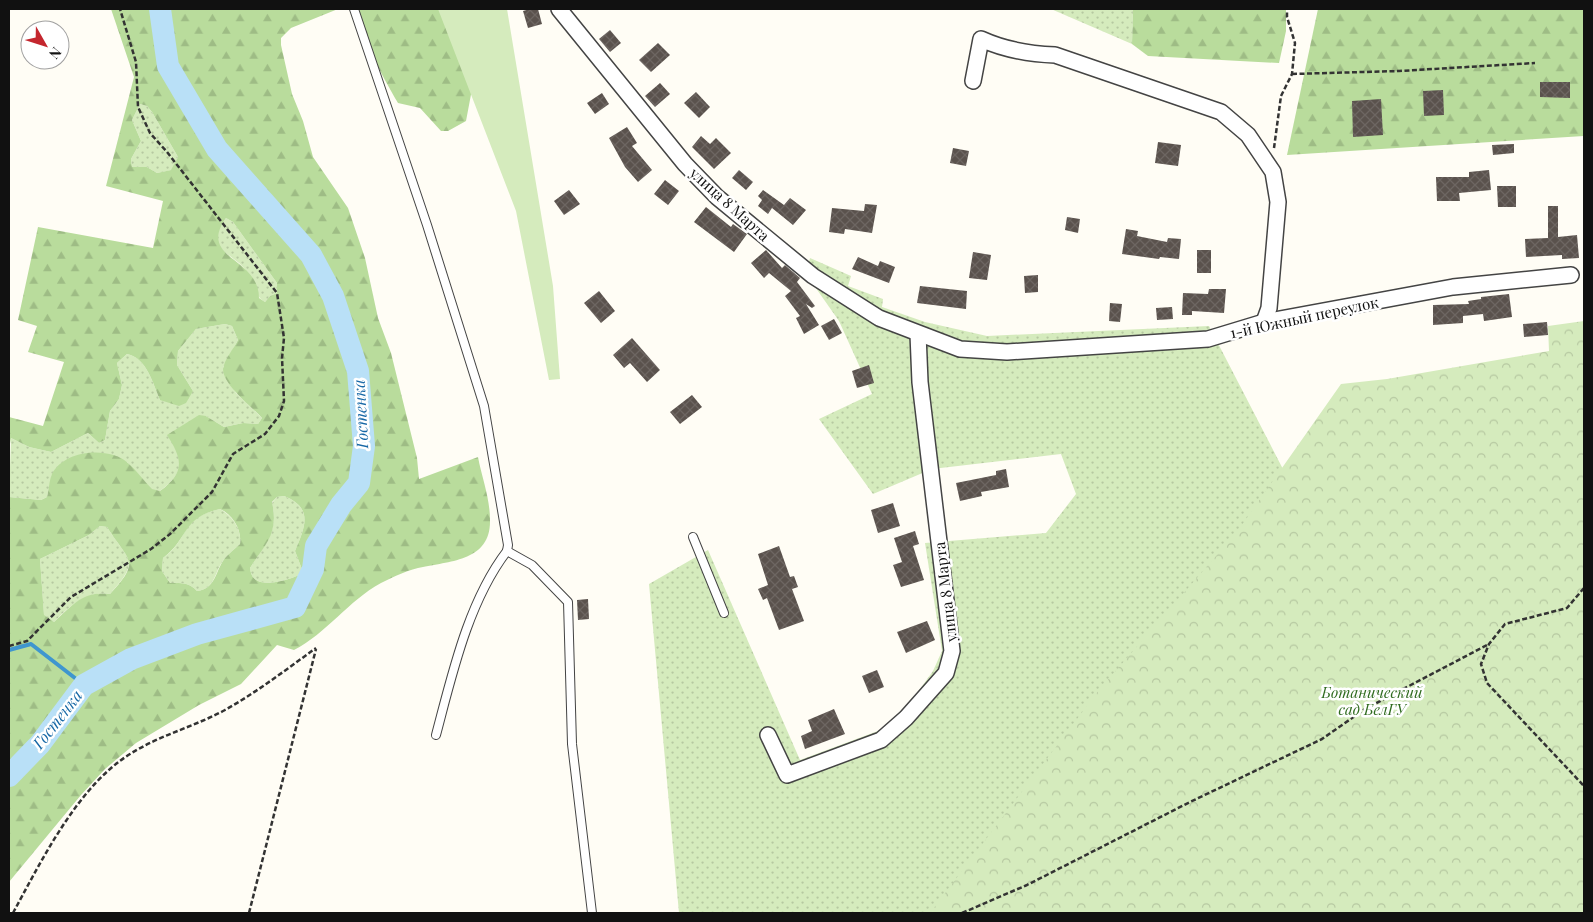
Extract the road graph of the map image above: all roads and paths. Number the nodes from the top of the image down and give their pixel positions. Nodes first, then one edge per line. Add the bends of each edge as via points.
1 (120, 9) edge
2 (354, 9) edge
3 (559, 9) edge
4 (1287, 9) edge
5 (1534, 63) dead end
6 (1292, 74) junction
7 (973, 81) dead end
8 (1273, 172) junction
9 (1571, 275) dead end
10 (1264, 322) junction
11 (918, 334) junction
12 (1007, 352) joint
13 (693, 537) dead end
14 (507, 552) junction
15 (1584, 588) edge
16 (724, 613) dead end
17 (1489, 644) junction
18 (9, 646) edge
19 (436, 735) dead end
20 (768, 735) dead end
21 (1584, 786) edge
22 (13, 913) edge
23 (249, 913) edge
24 (592, 913) edge
25 (962, 913) edge

1 - 18 path via 136,62 138,107 150,133 277,293 284,338 284,401 279,416 265,434 233,454 212,492 170,534 71,597 27,641
2 - 14 lane via 484,406
3 - 11 street, улица 8 Марта via 685,164 717,197 813,276 879,318
4 - 6 path via 1295,43
5 - 6 path
6 - 8 path via 1281,96 1278,111
7 - 8 street via 981,38 1001,48 1035,55 1055,55 1221,112 1248,135
8 - 10 street via 1278,202 1269,308
9 - 10 street, 1-й Южный переулок via 1453,287
10 - 12 street, 1-й Южный переулок via 1208,339
11 - 12 street, улица 8 Марта via 960,349
11 - 20 street, улица 8 Марта via 920,382 952,651 946,673 906,718 881,740 787,775
13 - 16 lane
14 - 19 lane via 496,566 461,643
14 - 24 lane via 532,565 568,602 572,744
15 - 17 path via 1567,608 1505,624
17 - 21 path via 1481,664 1487,683
17 - 25 path via 1365,709 1322,739 1027,885
22 - 23 path via 80,802 111,768 152,740 224,710 316,648

